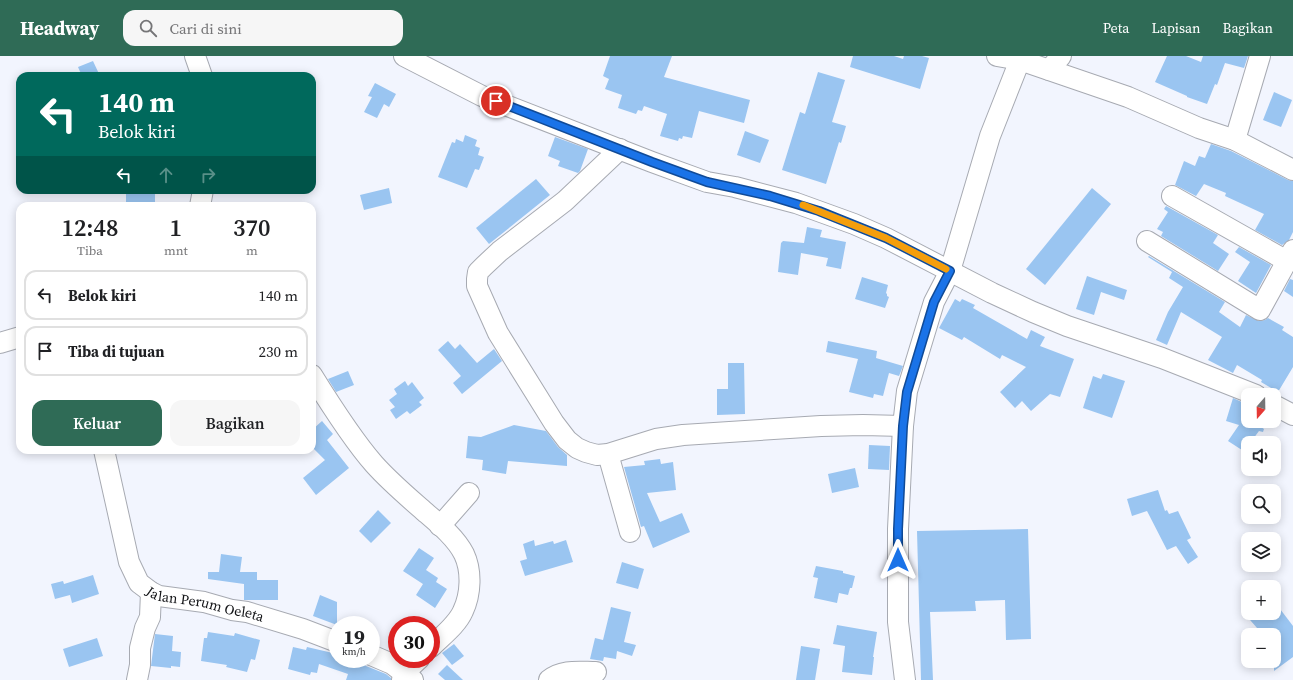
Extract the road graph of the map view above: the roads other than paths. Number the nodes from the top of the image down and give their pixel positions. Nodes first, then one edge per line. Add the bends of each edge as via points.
1 (195, 56) edge
2 (404, 56) edge
3 (997, 56) edge
4 (1260, 56) edge
5 (1020, 58) edge
6 (1055, 63) edge
7 (201, 72) edge
8 (1235, 140) junction
9 (620, 149) junction
10 (1293, 170) edge
11 (1172, 196) dead end
12 (1147, 241) dead end
13 (1290, 256) edge
14 (950, 271) junction
15 (16, 338) edge
16 (0, 343) edge
17 (316, 381) edge
18 (1241, 389) edge
19 (1281, 409) edge
20 (1293, 415) edge
21 (903, 426) junction
22 (105, 454) edge
23 (608, 454) junction
24 (469, 493) dead end
25 (440, 526) junction
26 (630, 532) dead end
27 (151, 592) junction
28 (328, 638) edge
29 (440, 638) edge
30 (380, 659) edge
31 (413, 668) edge
32 (596, 672) dead end
33 (406, 678) edge
34 (137, 680) edge
35 (549, 680) edge
36 (905, 680) edge

1 - 7 street
2 - 9 street via 482,96
3 - 5 street
4 - 8 street
5 - 6 street
5 - 14 street via 990,136
6 - 8 street via 1199,128
8 - 10 street
9 - 14 street via 707,182 770,196 819,211 886,238
9 - 23 street via 565,201 500,251 478,272 477,279 477,286 498,333 567,440 577,448 597,455
11 - 13 street
12 - 13 street via 1260,310
14 - 18 street via 992,293 1054,320
14 - 21 street via 934,302 913,370 907,392
15 - 16 street
17 - 25 street via 374,464
19 - 20 street
21 - 23 street via 821,426 683,434 656,439
21 - 36 street via 898,529 898,622
22 - 27 street, Jalan Perum Oeleta via 130,562 139,584
23 - 26 street
24 - 25 street
25 - 29 street via 458,545 468,567 468,595 463,611
27 - 28 street, Jalan Perum Oeleta via 159,596 204,602 247,612 303,628
27 - 34 street via 150,618 140,648
30 - 33 street via 392,664
31 - 33 street
32 - 35 street via 555,674

